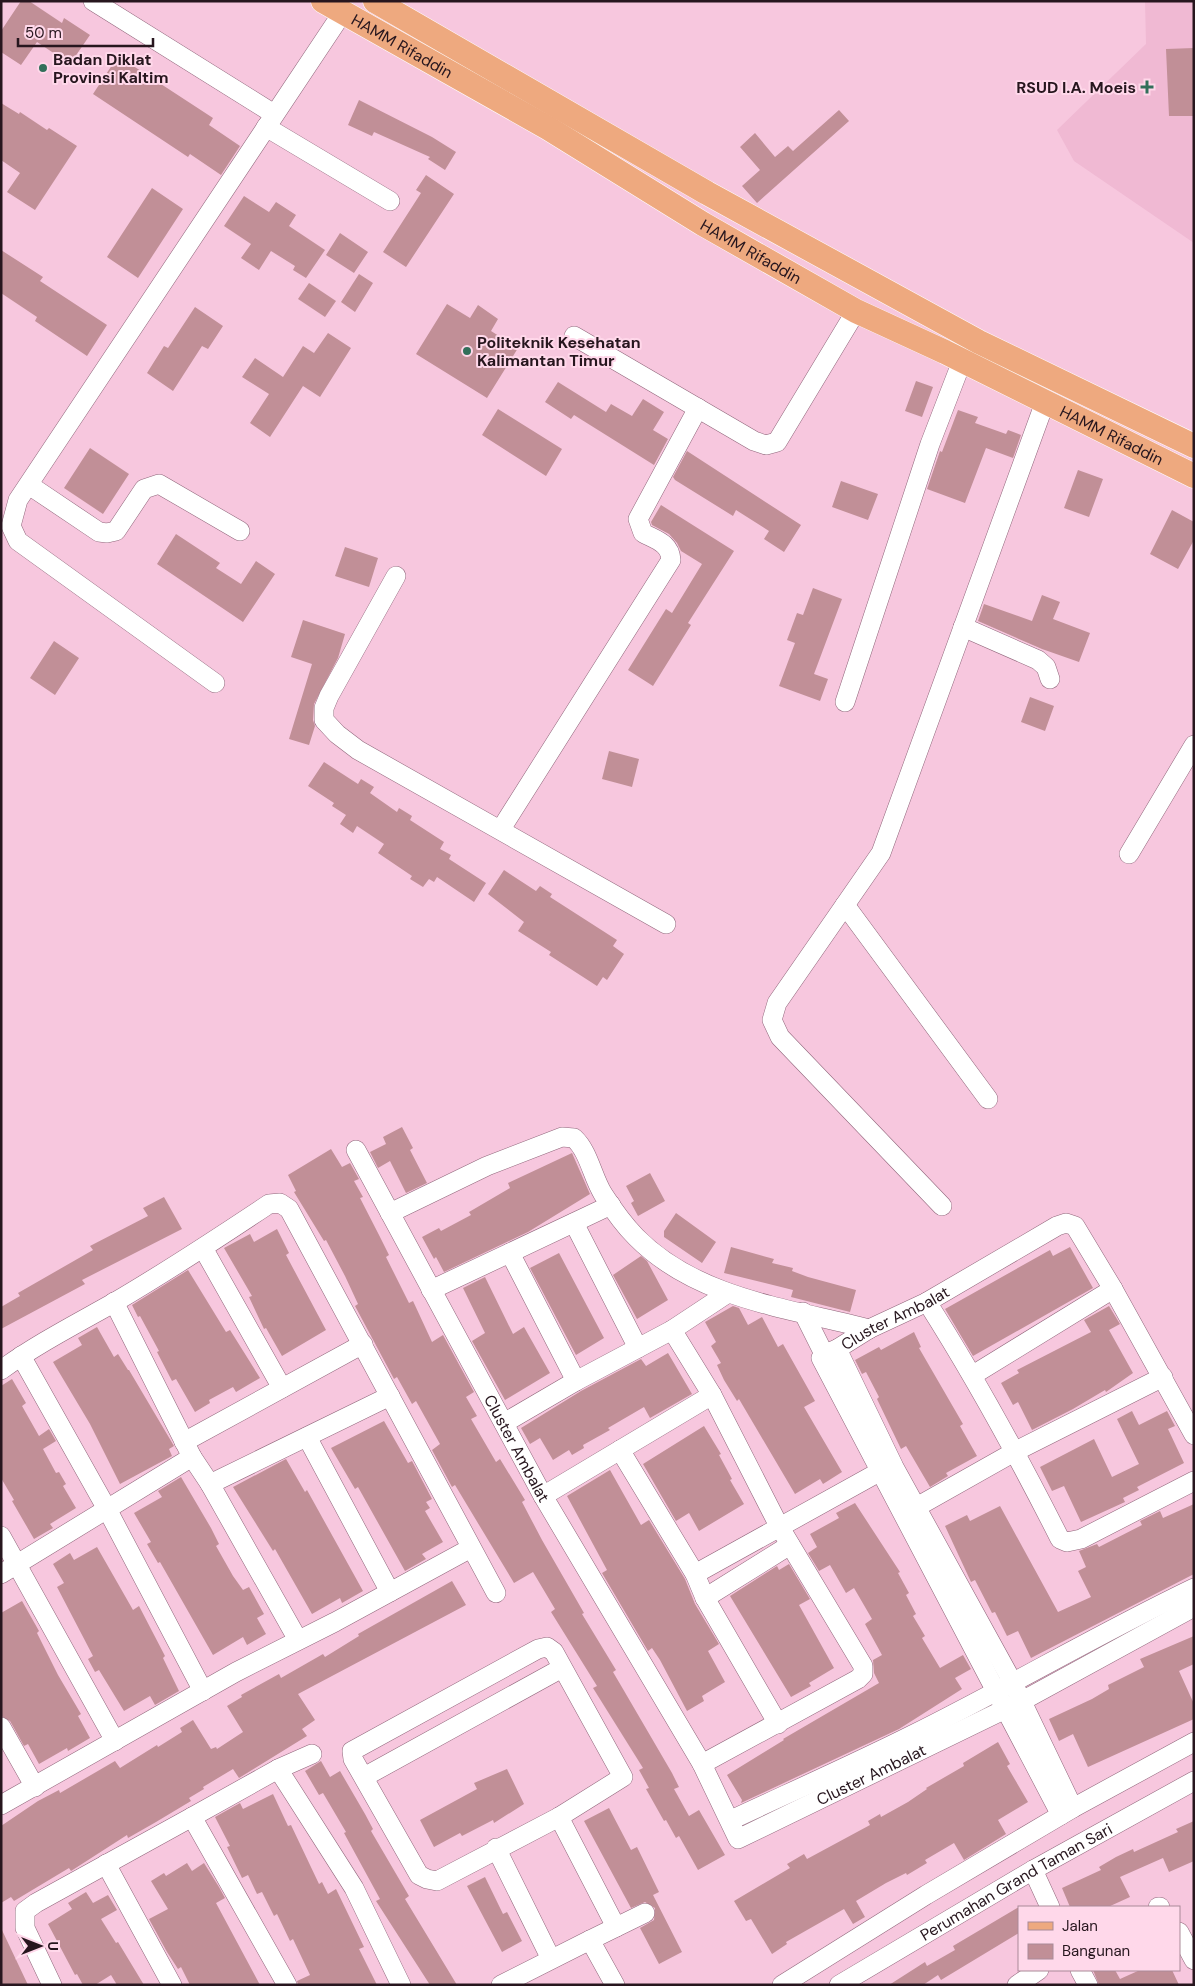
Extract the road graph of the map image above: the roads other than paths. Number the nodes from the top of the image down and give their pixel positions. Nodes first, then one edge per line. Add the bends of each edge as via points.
1 (375, 1) edge
2 (98, 3) edge
3 (333, 7) edge
4 (270, 121) junction
5 (390, 201) dead end
6 (856, 311) junction
7 (574, 336) dead end
8 (962, 361) junction
9 (1045, 402) junction
10 (698, 408) junction
11 (1194, 446) edge
12 (1194, 476) edge
13 (29, 485) junction
14 (240, 531) dead end
15 (396, 576) dead end
16 (963, 627) junction
17 (1050, 679) dead end
18 (215, 683) dead end
19 (845, 702) dead end
20 (1194, 745) edge
21 (500, 829) junction
22 (1129, 854) dead end
23 (845, 905) junction
24 (666, 924) dead end
25 (988, 1099) dead end
26 (356, 1150) dead end
27 (612, 1205) junction
28 (942, 1206) dead end
29 (390, 1213) junction
30 (574, 1223) junction
31 (203, 1248) junction
32 (510, 1253) junction
33 (1113, 1289) junction
34 (432, 1290) junction
35 (728, 1293) junction
36 (114, 1302) junction
37 (927, 1302) junction
38 (803, 1312) junction
39 (869, 1329) junction
40 (672, 1330) junction
41 (363, 1344) junction
42 (638, 1348) junction
43 (830, 1352) junction
44 (21, 1356) junction
45 (1, 1370) edge
46 (973, 1375) junction
47 (1163, 1377) junction
48 (576, 1381) junction
49 (282, 1388) junction
50 (712, 1395) junction
51 (390, 1396) junction
52 (504, 1423) junction
53 (1194, 1435) edge
54 (307, 1437) junction
55 (188, 1450) junction
56 (620, 1450) junction
57 (1016, 1451) junction
58 (880, 1472) junction
59 (1194, 1481) edge
60 (210, 1484) junction
61 (543, 1496) junction
62 (107, 1510) junction
63 (910, 1511) junction
64 (779, 1526) junction
65 (1, 1536) edge
66 (790, 1545) junction
67 (471, 1548) junction
68 (18, 1564) junction
69 (1, 1574) edge
70 (695, 1574) junction
71 (1194, 1588) edge
72 (390, 1592) junction
73 (496, 1593) dead end
74 (705, 1598) junction
75 (1194, 1607) edge
76 (298, 1640) junction
77 (562, 1668) junction
78 (1013, 1683) junction
79 (203, 1691) junction
80 (995, 1692) junction
81 (1022, 1701) junction
82 (1004, 1710) junction
83 (778, 1724) junction
84 (1, 1727) edge
85 (115, 1741) junction
86 (1194, 1742) edge
87 (312, 1754) dead end
88 (702, 1764) junction
89 (278, 1769) junction
90 (364, 1777) junction
91 (1194, 1781) edge
92 (35, 1787) junction
93 (1, 1806) edge
94 (1067, 1811) junction
95 (192, 1817) junction
96 (559, 1817) junction
97 (730, 1820) junction
98 (496, 1848) junction
99 (106, 1864) junction
100 (1033, 1870) junction
101 (1050, 1906) edge
102 (645, 1913) dead end
103 (616, 1927) junction
104 (1180, 1934) edge
105 (590, 1940) junction
106 (551, 1959) junction
107 (1194, 1960) edge
108 (1038, 1971) edge
109 (1081, 1971) edge
110 (52, 1985) edge
111 (172, 1985) edge
112 (287, 1985) edge
113 (401, 1985) edge
114 (501, 1985) edge
115 (614, 1985) edge
116 (782, 1985) edge
117 (838, 1985) edge
118 (1017, 1985) edge
119 (1088, 1985) edge

1 - 11 main road, HAMM Rifaddin via 707,193 979,342
2 - 4 street
3 - 4 street
3 - 6 main road, HAMM Rifaddin via 548,128 703,224
4 - 5 street
4 - 13 street
6 - 8 main road, HAMM Rifaddin
6 - 10 street via 777,442 766,445 754,441
7 - 10 street
8 - 9 main road, HAMM Rifaddin
8 - 19 street via 930,444
9 - 12 main road, HAMM Rifaddin
9 - 16 street
10 - 21 street via 638,520 643,533 666,545 671,552 671,560
13 - 14 street via 99,532 116,531 144,489 159,484
13 - 18 street via 18,500 11,526 18,540
15 - 21 street via 329,696 324,720 358,750
16 - 17 street via 1038,660 1046,667
16 - 23 street via 881,853
20 - 22 street
21 - 24 street
23 - 25 street
23 - 28 street via 777,1003 772,1020 780,1037
26 - 29 street, Cluster Ambalat
27 - 29 street via 603,1194 581,1144 574,1138 562,1137 487,1166
27 - 30 street
27 - 35 street via 635,1236 669,1264
29 - 34 street, Cluster Ambalat
30 - 32 street
30 - 42 street
31 - 36 street
31 - 41 street via 269,1204 280,1203 289,1209
31 - 49 street
32 - 34 street
32 - 48 street
33 - 37 street, Cluster Ambalat via 1075,1226 1066,1223
33 - 46 street
33 - 47 street, Cluster Ambalat
34 - 52 street, Cluster Ambalat
35 - 38 street
35 - 40 street
36 - 44 street
36 - 55 street
37 - 39 street, Cluster Ambalat
37 - 46 street
38 - 39 street
38 - 43 street
39 - 43 street, Cluster Ambalat
40 - 42 street
40 - 50 street
41 - 49 street
41 - 51 street
42 - 48 street
43 - 58 street via 822,1362
43 - 63 street, Cluster Ambalat via 894,1467
44 - 45 street
44 - 62 street
46 - 57 street
47 - 53 street, Cluster Ambalat
47 - 57 street
48 - 52 street
49 - 55 street
50 - 56 street
50 - 64 street
51 - 54 street
51 - 67 street
52 - 61 street, Cluster Ambalat
54 - 60 street
54 - 72 street
55 - 60 street
55 - 62 street
56 - 61 street
56 - 70 street
57 - 59 street via 1060,1539 1067,1542 1081,1539
57 - 63 street
58 - 63 street
58 - 64 street
60 - 76 street
61 - 88 street, Cluster Ambalat
62 - 68 street
62 - 79 street
63 - 78 street, Cluster Ambalat
63 - 80 street
64 - 66 street
64 - 70 street
65 - 68 street
66 - 74 street
66 - 83 street via 863,1666 863,1674
67 - 72 street
67 - 73 street
68 - 69 street
68 - 85 street
70 - 74 street
71 - 78 street, Cluster Ambalat via 1119,1624
72 - 76 street
74 - 83 street
75 - 81 street, Cluster Ambalat
76 - 79 street
77 - 90 street
77 - 90 street via 554,1652 547,1647 538,1649 366,1742 352,1751
77 - 96 street via 624,1777
78 - 80 street, Cluster Ambalat
78 - 81 street, Cluster Ambalat
79 - 85 street
80 - 82 street
80 - 97 street, Cluster Ambalat via 913,1735
81 - 82 street, Cluster Ambalat
81 - 94 street, Cluster Ambalat
82 - 94 street
82 - 97 street, Cluster Ambalat via 738,1839
83 - 88 street
84 - 92 street
85 - 92 street
86 - 94 street
87 - 89 street
88 - 97 street, Cluster Ambalat
89 - 95 street
89 - 113 street via 354,1888
90 - 98 street via 419,1875 427,1880 437,1881
91 - 100 street, Perumahan Grand Taman Sari
92 - 93 street
94 - 116 street via 926,1894
95 - 99 street
95 - 112 street
96 - 98 street
96 - 103 street
98 - 106 street
99 - 110 street via 25,1911 25,1928
99 - 111 street
100 - 101 street
100 - 117 street, Perumahan Grand Taman Sari
102 - 103 street
103 - 105 street
104 - 107 street
105 - 106 street
105 - 115 street
106 - 114 street
108 - 118 street
109 - 119 street

